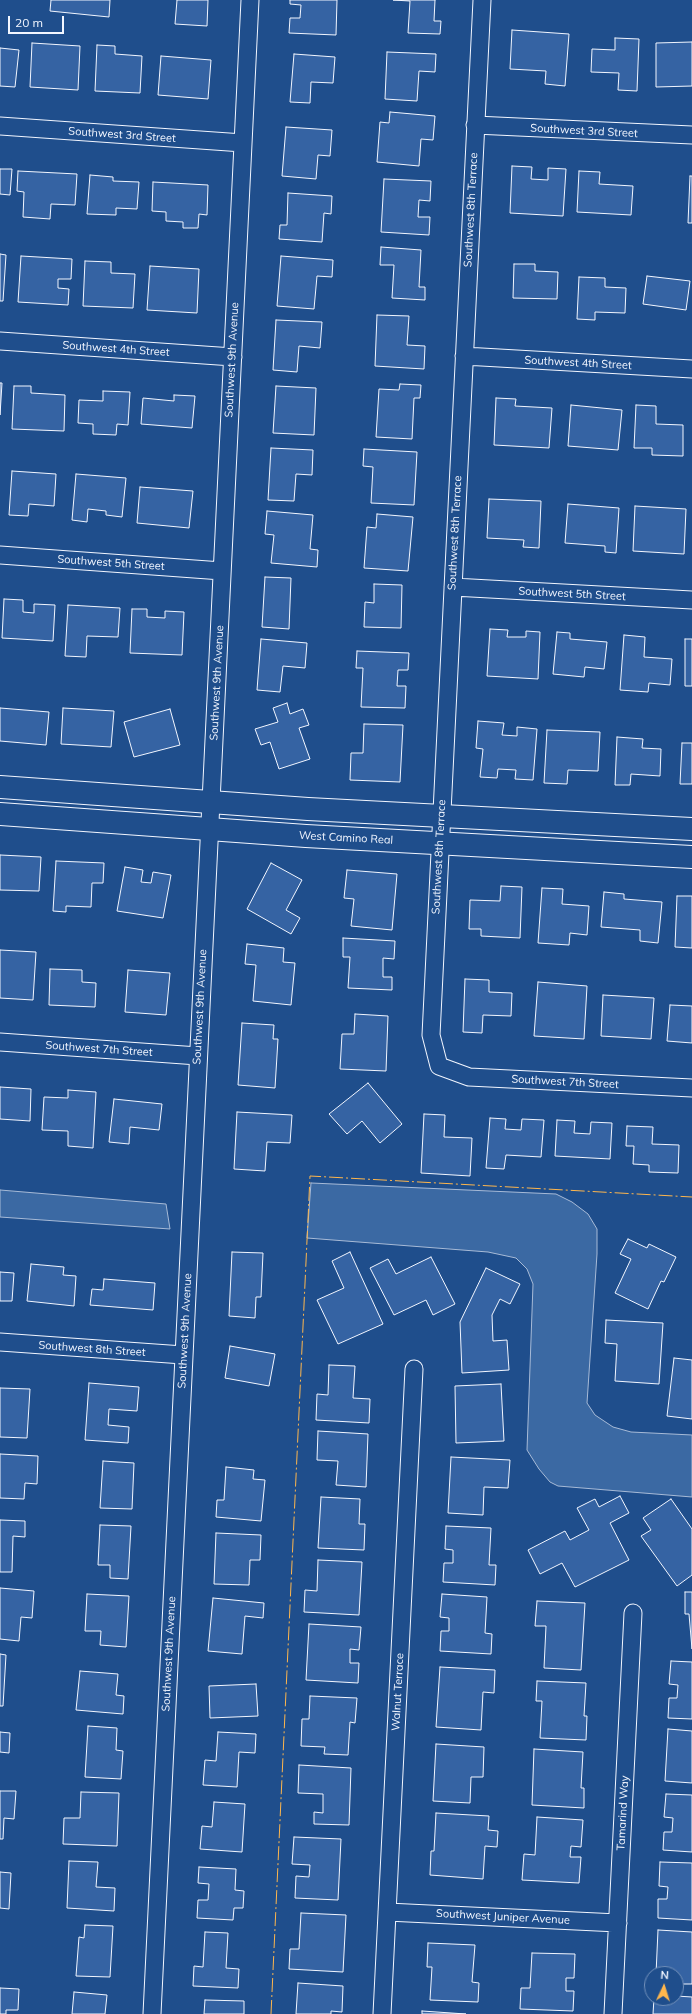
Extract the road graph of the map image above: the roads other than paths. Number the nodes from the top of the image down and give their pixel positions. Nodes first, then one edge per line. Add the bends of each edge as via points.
1 (250, 0) edge
2 (482, 0) edge
3 (475, 125) junction
4 (0, 126) edge
5 (692, 135) edge
6 (243, 143) junction
7 (0, 341) edge
8 (464, 356) junction
9 (233, 357) junction
10 (692, 369) edge
11 (0, 555) edge
12 (222, 571) junction
13 (453, 587) junction
14 (692, 600) edge
15 (0, 787) edge
16 (211, 801) junction
17 (0, 814) edge
18 (441, 816) junction
19 (209, 828) junction
20 (692, 829) edge
21 (440, 844) junction
22 (692, 857) edge
23 (0, 1042) edge
24 (198, 1056) junction
25 (439, 1066) joint
26 (692, 1088) edge
27 (0, 1342) edge
28 (183, 1355) junction
29 (414, 1369) dead end
30 (634, 1613) dead end
31 (387, 1912) junction
32 (618, 1923) junction
33 (152, 2014) edge
34 (382, 2014) edge
35 (613, 2014) edge

1 - 6 street, Southwest 9th Avenue
2 - 3 street, Southwest 8th Terrace
3 - 5 street, Southwest 3rd Street
3 - 8 street, Southwest 8th Terrace
4 - 6 street, Southwest 3rd Street
6 - 9 street, Southwest 9th Avenue
7 - 9 street, Southwest 4th Street
8 - 10 street, Southwest 4th Street
8 - 13 street, Southwest 8th Terrace
9 - 12 street, Southwest 9th Avenue
11 - 12 street, Southwest 5th Street
12 - 16 street, Southwest 9th Avenue
13 - 14 street, Southwest 5th Street
13 - 18 street, Southwest 8th Terrace
15 - 16 street
16 - 18 street
16 - 19 street, Southwest 9th Avenue
17 - 19 street, West Camino Real
18 - 20 street
18 - 21 street, Southwest 8th Terrace
19 - 21 street, West Camino Real
19 - 24 street, Southwest 9th Avenue
21 - 22 street, West Camino Real
21 - 25 street, Southwest 8th Terrace via 430,1035
23 - 24 street, Southwest 7th Street
24 - 28 street, Southwest 9th Avenue
25 - 26 street, Southwest 7th Street via 469,1076
27 - 28 street, Southwest 8th Street
28 - 33 street, Southwest 9th Avenue
29 - 31 street, Walnut Terrace
30 - 32 street, Tamarind Way
31 - 32 street, Southwest Juniper Avenue
31 - 34 street, Walnut Terrace
32 - 35 street, Tamarind Way

